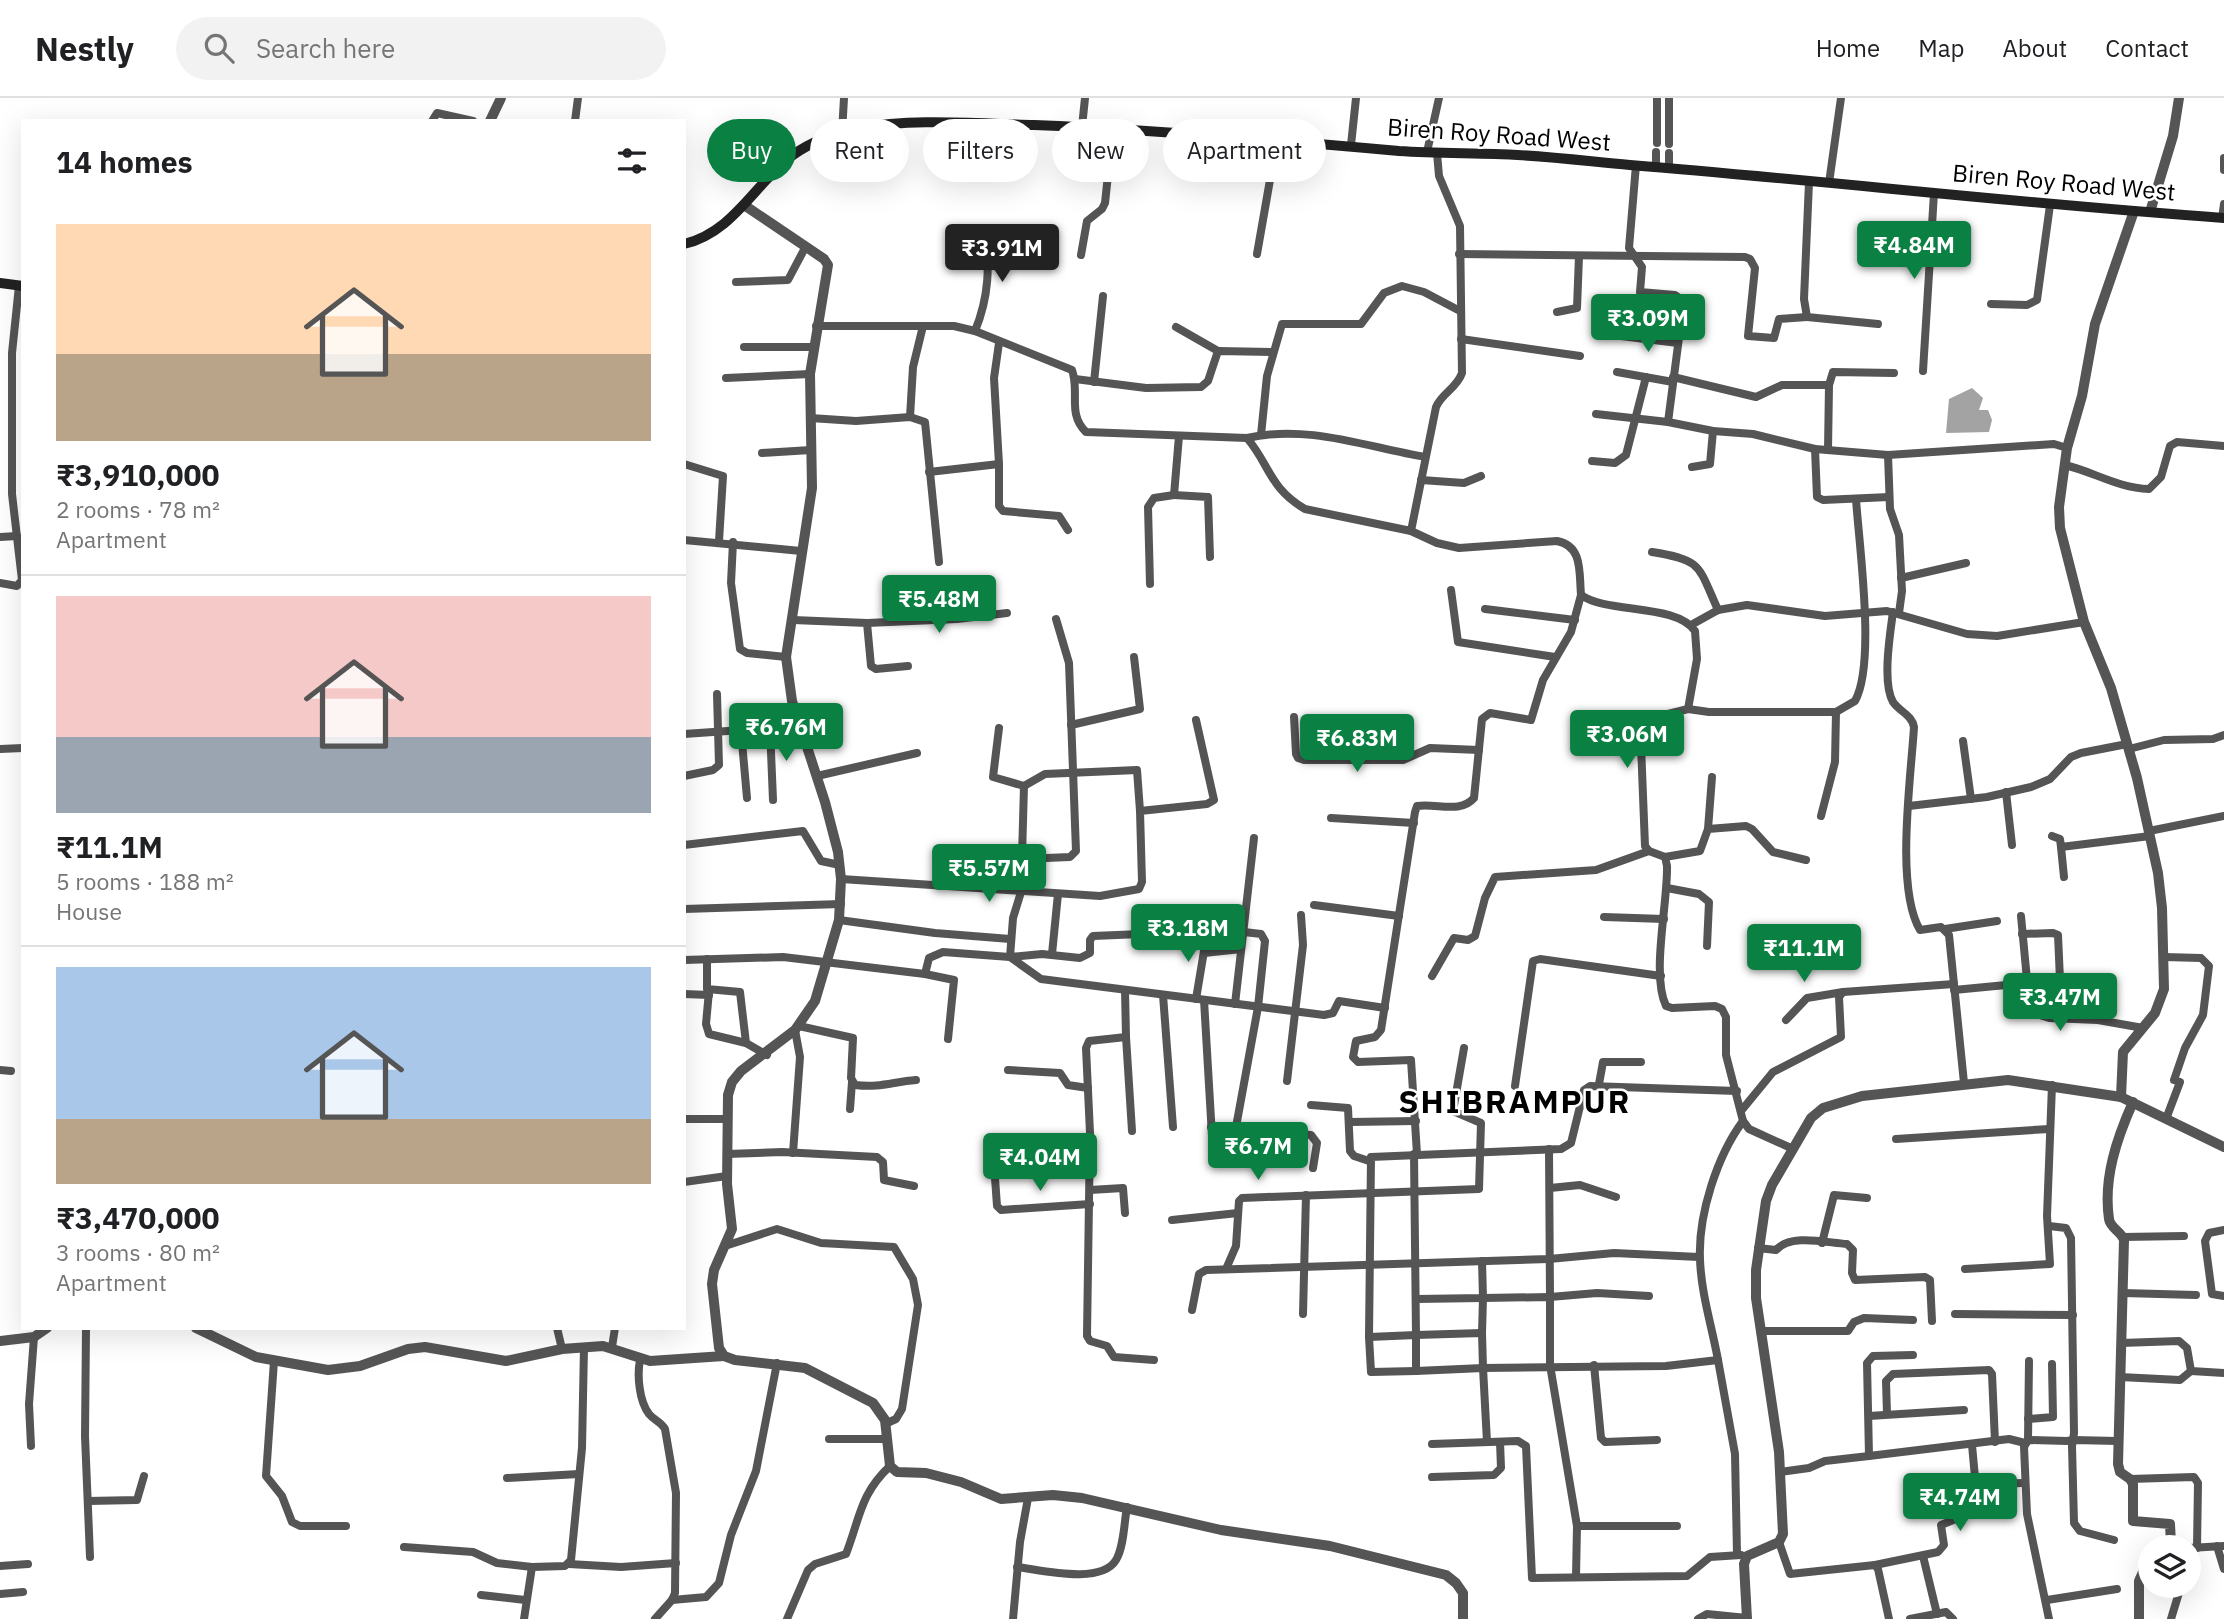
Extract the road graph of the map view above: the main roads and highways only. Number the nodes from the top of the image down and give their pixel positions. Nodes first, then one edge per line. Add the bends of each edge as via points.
1 (2223, 218) edge
2 (686, 244) edge
3 (0, 283) edge
4 (21, 286) edge

1 - 2 main road, Biren Roy Road West via 1499,154 1432,153 1113,128 893,125 842,133 813,144 793,156 721,229
3 - 4 main road

